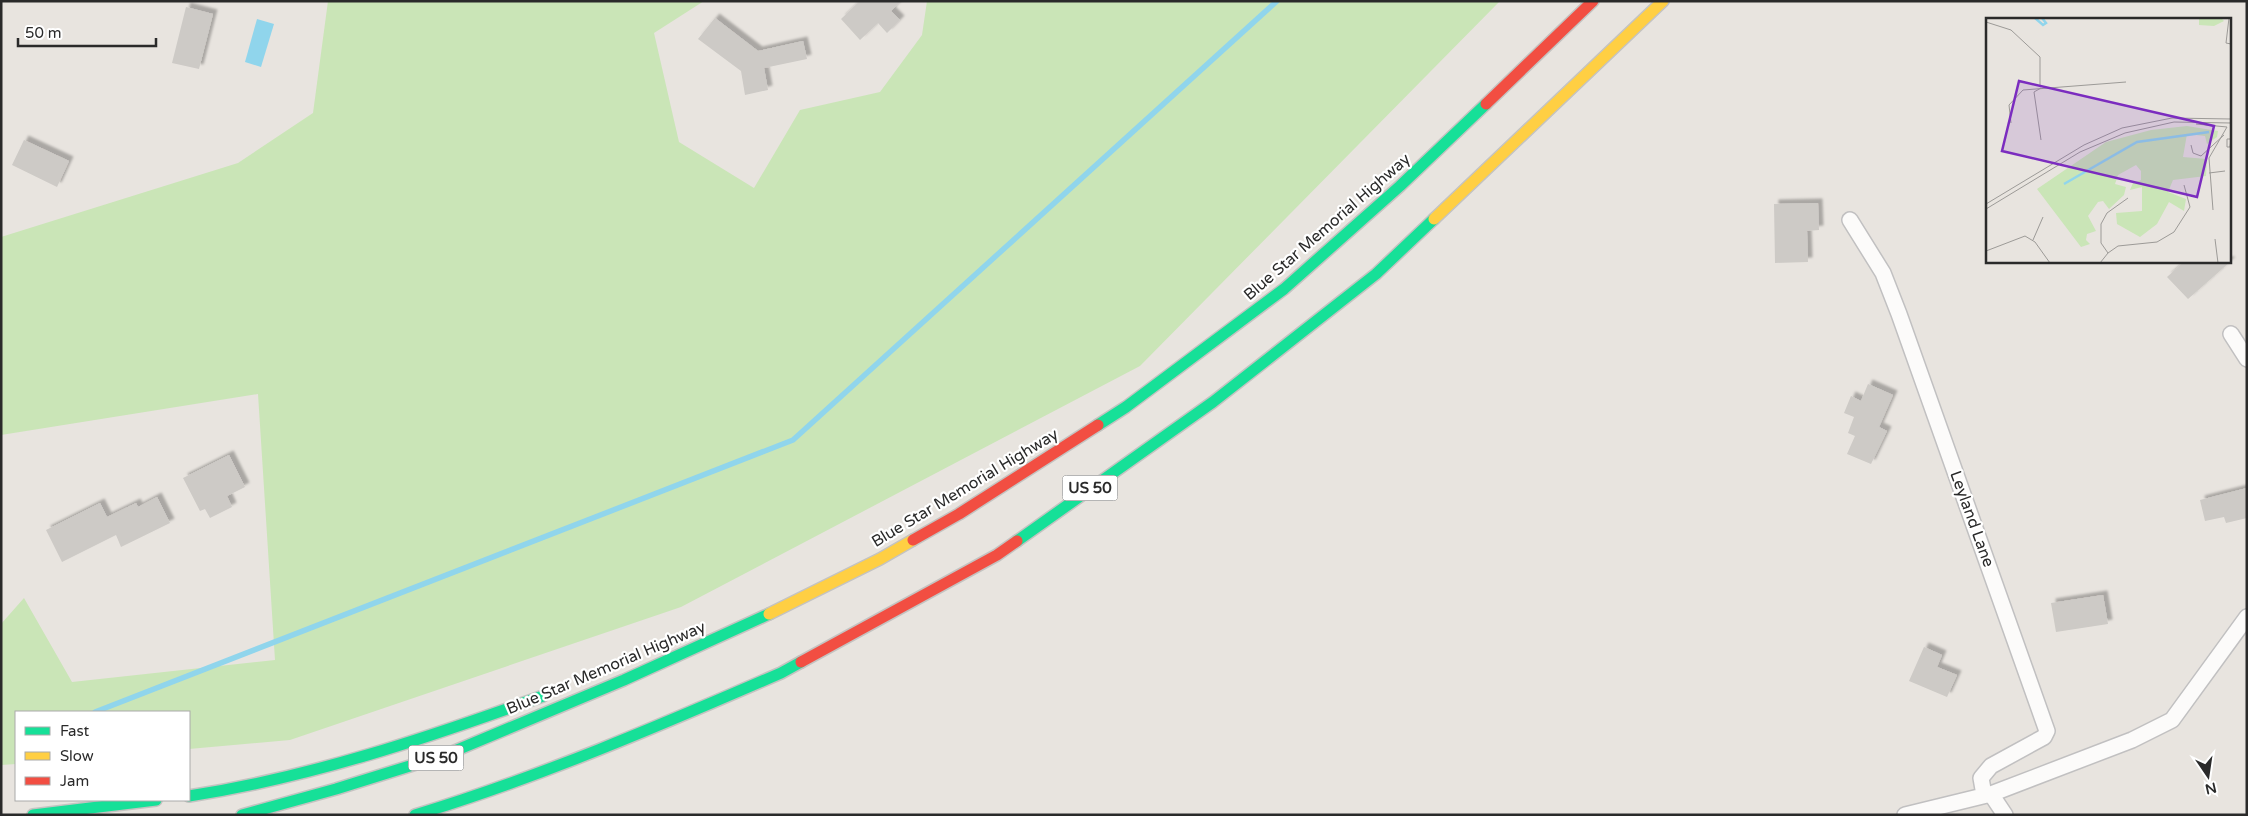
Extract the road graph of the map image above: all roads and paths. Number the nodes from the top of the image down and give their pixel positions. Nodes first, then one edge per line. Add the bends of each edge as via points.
1 (1592, 1) edge
2 (1663, 1) edge
3 (1850, 220) dead end
4 (2231, 334) dead end
5 (2247, 359) edge
6 (2247, 616) edge
7 (624, 680) junction
8 (586, 682) dead end
9 (551, 693) dead end
10 (1987, 794) junction
11 (190, 796) edge
12 (148, 801) edge
13 (33, 815) edge
14 (242, 815) edge
15 (415, 815) edge
16 (1905, 815) edge
17 (2005, 815) edge

1 - 7 highway, Blue Star Memorial Highway / US 50 via 1400,186 1284,289 1126,407 959,514 880,559 755,621
2 - 15 highway, US 50 via 1376,274 1213,402 997,555 781,673 640,734 475,797
3 - 10 street, Leyland Lane via 1883,273 1899,314 2047,731 2044,737 1991,766 1982,778
4 - 5 street
6 - 10 street via 2172,720 2132,740
7 - 8 highway
7 - 14 highway, Blue Star Memorial Highway / US 50 via 445,755
9 - 11 highway via 379,753 285,778
10 - 16 street
10 - 17 street
12 - 13 highway

